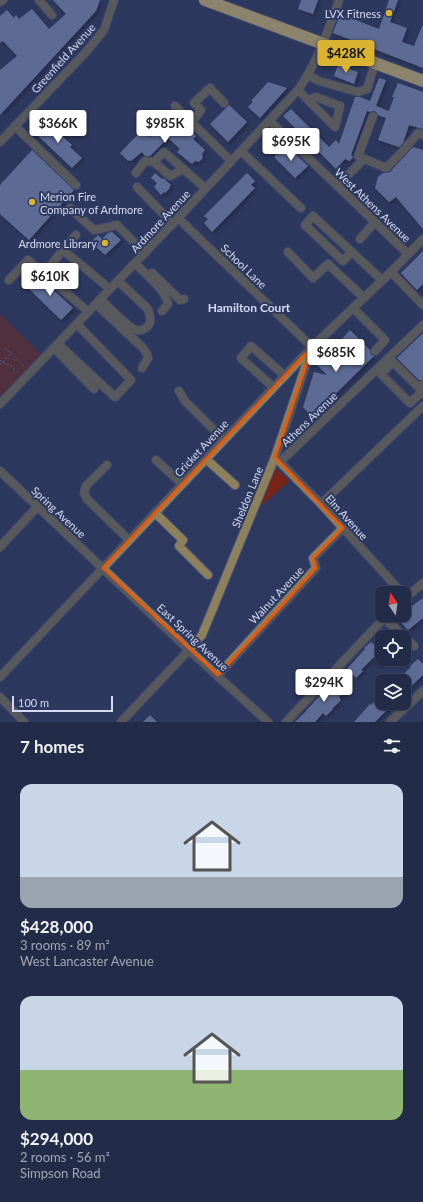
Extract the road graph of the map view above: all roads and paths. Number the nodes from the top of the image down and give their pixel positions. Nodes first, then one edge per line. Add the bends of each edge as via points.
1 (3, 0) edge
2 (39, 0) edge
3 (114, 0) edge
4 (205, 0) edge
5 (339, 0) edge
6 (0, 2) edge
7 (52, 15) dead end
8 (322, 44) junction
9 (375, 63) junction
10 (308, 75) junction
11 (423, 81) edge
12 (298, 90) junction
13 (308, 100) dead end
14 (224, 103) dead end
15 (175, 106) dead end
16 (373, 116) dead end
17 (270, 121) junction
18 (192, 122) junction
19 (15, 126) junction
20 (423, 135) edge
21 (0, 142) edge
22 (241, 151) junction
23 (364, 159) junction
24 (231, 161) junction
25 (154, 162) junction
26 (184, 169) junction
27 (136, 174) dead end
28 (76, 185) dead end
29 (337, 186) junction
30 (137, 187) dead end
31 (206, 188) junction
32 (70, 208) dead end
33 (301, 208) dead end
34 (175, 221) junction
35 (375, 222) junction
36 (76, 236) dead end
37 (360, 239) dead end
38 (423, 239) edge
39 (63, 250) junction
40 (288, 252) dead end
41 (352, 252) junction
42 (145, 253) junction
43 (408, 254) junction
44 (136, 262) junction
45 (50, 266) dead end
46 (391, 272) junction
47 (10, 280) dead end
48 (382, 280) junction
49 (118, 281) junction
50 (110, 289) junction
51 (364, 298) junction
52 (184, 299) dead end
53 (98, 302) junction
54 (423, 305) edge
55 (353, 308) junction
56 (162, 311) dead end
57 (88, 312) junction
58 (76, 324) junction
59 (423, 325) edge
60 (56, 346) junction
61 (312, 347) junction
62 (5, 348) dead end
63 (375, 351) dead end
64 (11, 353) junction
65 (0, 360) edge
66 (2, 362) junction
67 (0, 365) edge
68 (27, 368) dead end
69 (142, 368) dead end
70 (21, 375) dead end
71 (284, 376) junction
72 (422, 386) edge
73 (273, 387) junction
74 (94, 389) dead end
75 (179, 391) dead end
76 (0, 404) edge
77 (423, 406) edge
78 (224, 440) junction
79 (206, 459) junction
80 (278, 459) junction
81 (156, 460) dead end
82 (107, 465) dead end
83 (0, 471) edge
84 (182, 484) junction
85 (235, 484) dead end
86 (321, 504) junction
87 (37, 507) junction
88 (155, 513) junction
89 (343, 528) junction
90 (129, 540) junction
91 (0, 547) edge
92 (103, 568) junction
93 (208, 575) dead end
94 (423, 583) edge
95 (395, 586) edge
96 (411, 591) edge
97 (380, 622) edge
98 (392, 622) edge
99 (414, 646) dead end
100 (189, 650) junction
101 (218, 676) junction
102 (0, 677) edge
103 (423, 690) edge
104 (0, 697) edge
105 (24, 722) edge
106 (121, 722) edge
107 (268, 722) edge
108 (286, 722) edge
109 (390, 722) edge

1 - 6 street
2 - 7 street
3 - 19 street, Greenfield Avenue via 104,30
4 - 8 highway
5 - 8 street, Ardmore Avenue
8 - 9 highway
8 - 10 street, Ardmore Avenue
9 - 10 street via 367,89 358,92 319,81
9 - 11 highway
10 - 12 street, Ardmore Avenue
12 - 13 street
12 - 17 street, Ardmore Avenue
14 - 18 street via 210,88 194,103 201,110
15 - 18 street
16 - 23 street via 358,156
17 - 22 street, Ardmore Avenue
17 - 29 street, West Athens Avenue
18 - 24 street
19 - 21 street, Greenfield Avenue
19 - 28 street
20 - 23 street via 418,133 386,168
22 - 24 street, Ardmore Avenue
22 - 33 street
23 - 29 street
24 - 31 street, Ardmore Avenue
25 - 26 street via 170,176
25 - 26 street via 164,152
25 - 27 street via 145,161
26 - 31 street
29 - 35 street, West Athens Avenue
30 - 34 street, School Lane
31 - 34 street, Ardmore Avenue
32 - 42 street via 94,230 117,225
34 - 42 street, Ardmore Avenue
34 - 61 street, School Lane
35 - 37 street
35 - 43 street, West Athens Avenue
36 - 39 street
38 - 43 street, Cricket Avenue
39 - 45 street
39 - 50 street
40 - 51 street via 313,278 328,264
41 - 41 street via 313,216 305,225 343,262
41 - 48 street
42 - 44 street, Ardmore Avenue
43 - 46 street, Cricket Avenue
44 - 49 street, Ardmore Avenue
44 - 52 street via 180,300
44 - 56 street via 167,299 168,304
46 - 48 street, Cricket Avenue
46 - 54 street
47 - 57 street via 28,260
48 - 51 street, Cricket Avenue
49 - 50 street, Ardmore Avenue
49 - 53 street via 147,308 150,314 148,326 138,331
50 - 53 street, Ardmore Avenue
51 - 55 street, Cricket Avenue
53 - 57 street, Ardmore Avenue
53 - 69 street via 143,348 148,358
55 - 61 street, Cricket Avenue
55 - 63 street via 385,340
57 - 58 street, Ardmore Avenue
58 - 60 street, Ardmore Avenue
58 - 60 street via 131,380 115,397
59 - 80 street, Athens Avenue
60 - 74 street
60 - 76 street, Ardmore Avenue
61 - 71 street, Cricket Avenue
61 - 80 street, Sheldon Lane
62 - 64 path
64 - 66 path
64 - 68 path
65 - 66 path
66 - 67 path
66 - 70 path via 10,364
71 - 73 street, Cricket Avenue
71 - 73 street via 251,346 241,358
72 - 72 street via 393,362 381,374 410,404 422,392
73 - 78 street, Cricket Avenue
75 - 78 street via 185,401
77 - 86 street
78 - 79 street, Cricket Avenue
79 - 84 street, Cricket Avenue
79 - 85 street
80 - 86 street, Elm Avenue
80 - 100 street, Sheldon Lane via 202,635
81 - 84 street
82 - 90 street via 86,486 84,493
83 - 87 street, Spring Avenue
84 - 88 street, Cricket Avenue
86 - 89 street, Elm Avenue
87 - 91 street
87 - 92 street, Spring Avenue
88 - 90 street, Cricket Avenue
88 - 93 street via 183,540 179,546
89 - 95 street, Elm Avenue
89 - 101 street, Walnut Avenue via 313,558 316,568
90 - 92 street, Cricket Avenue
92 - 100 street, East Spring Avenue
92 - 102 street, Cricket Avenue
94 - 96 street
97 - 108 street
98 - 99 street
100 - 101 street, East Spring Avenue
100 - 106 street, Sheldon Lane
101 - 107 street, East Spring Avenue
103 - 109 street
104 - 105 street

